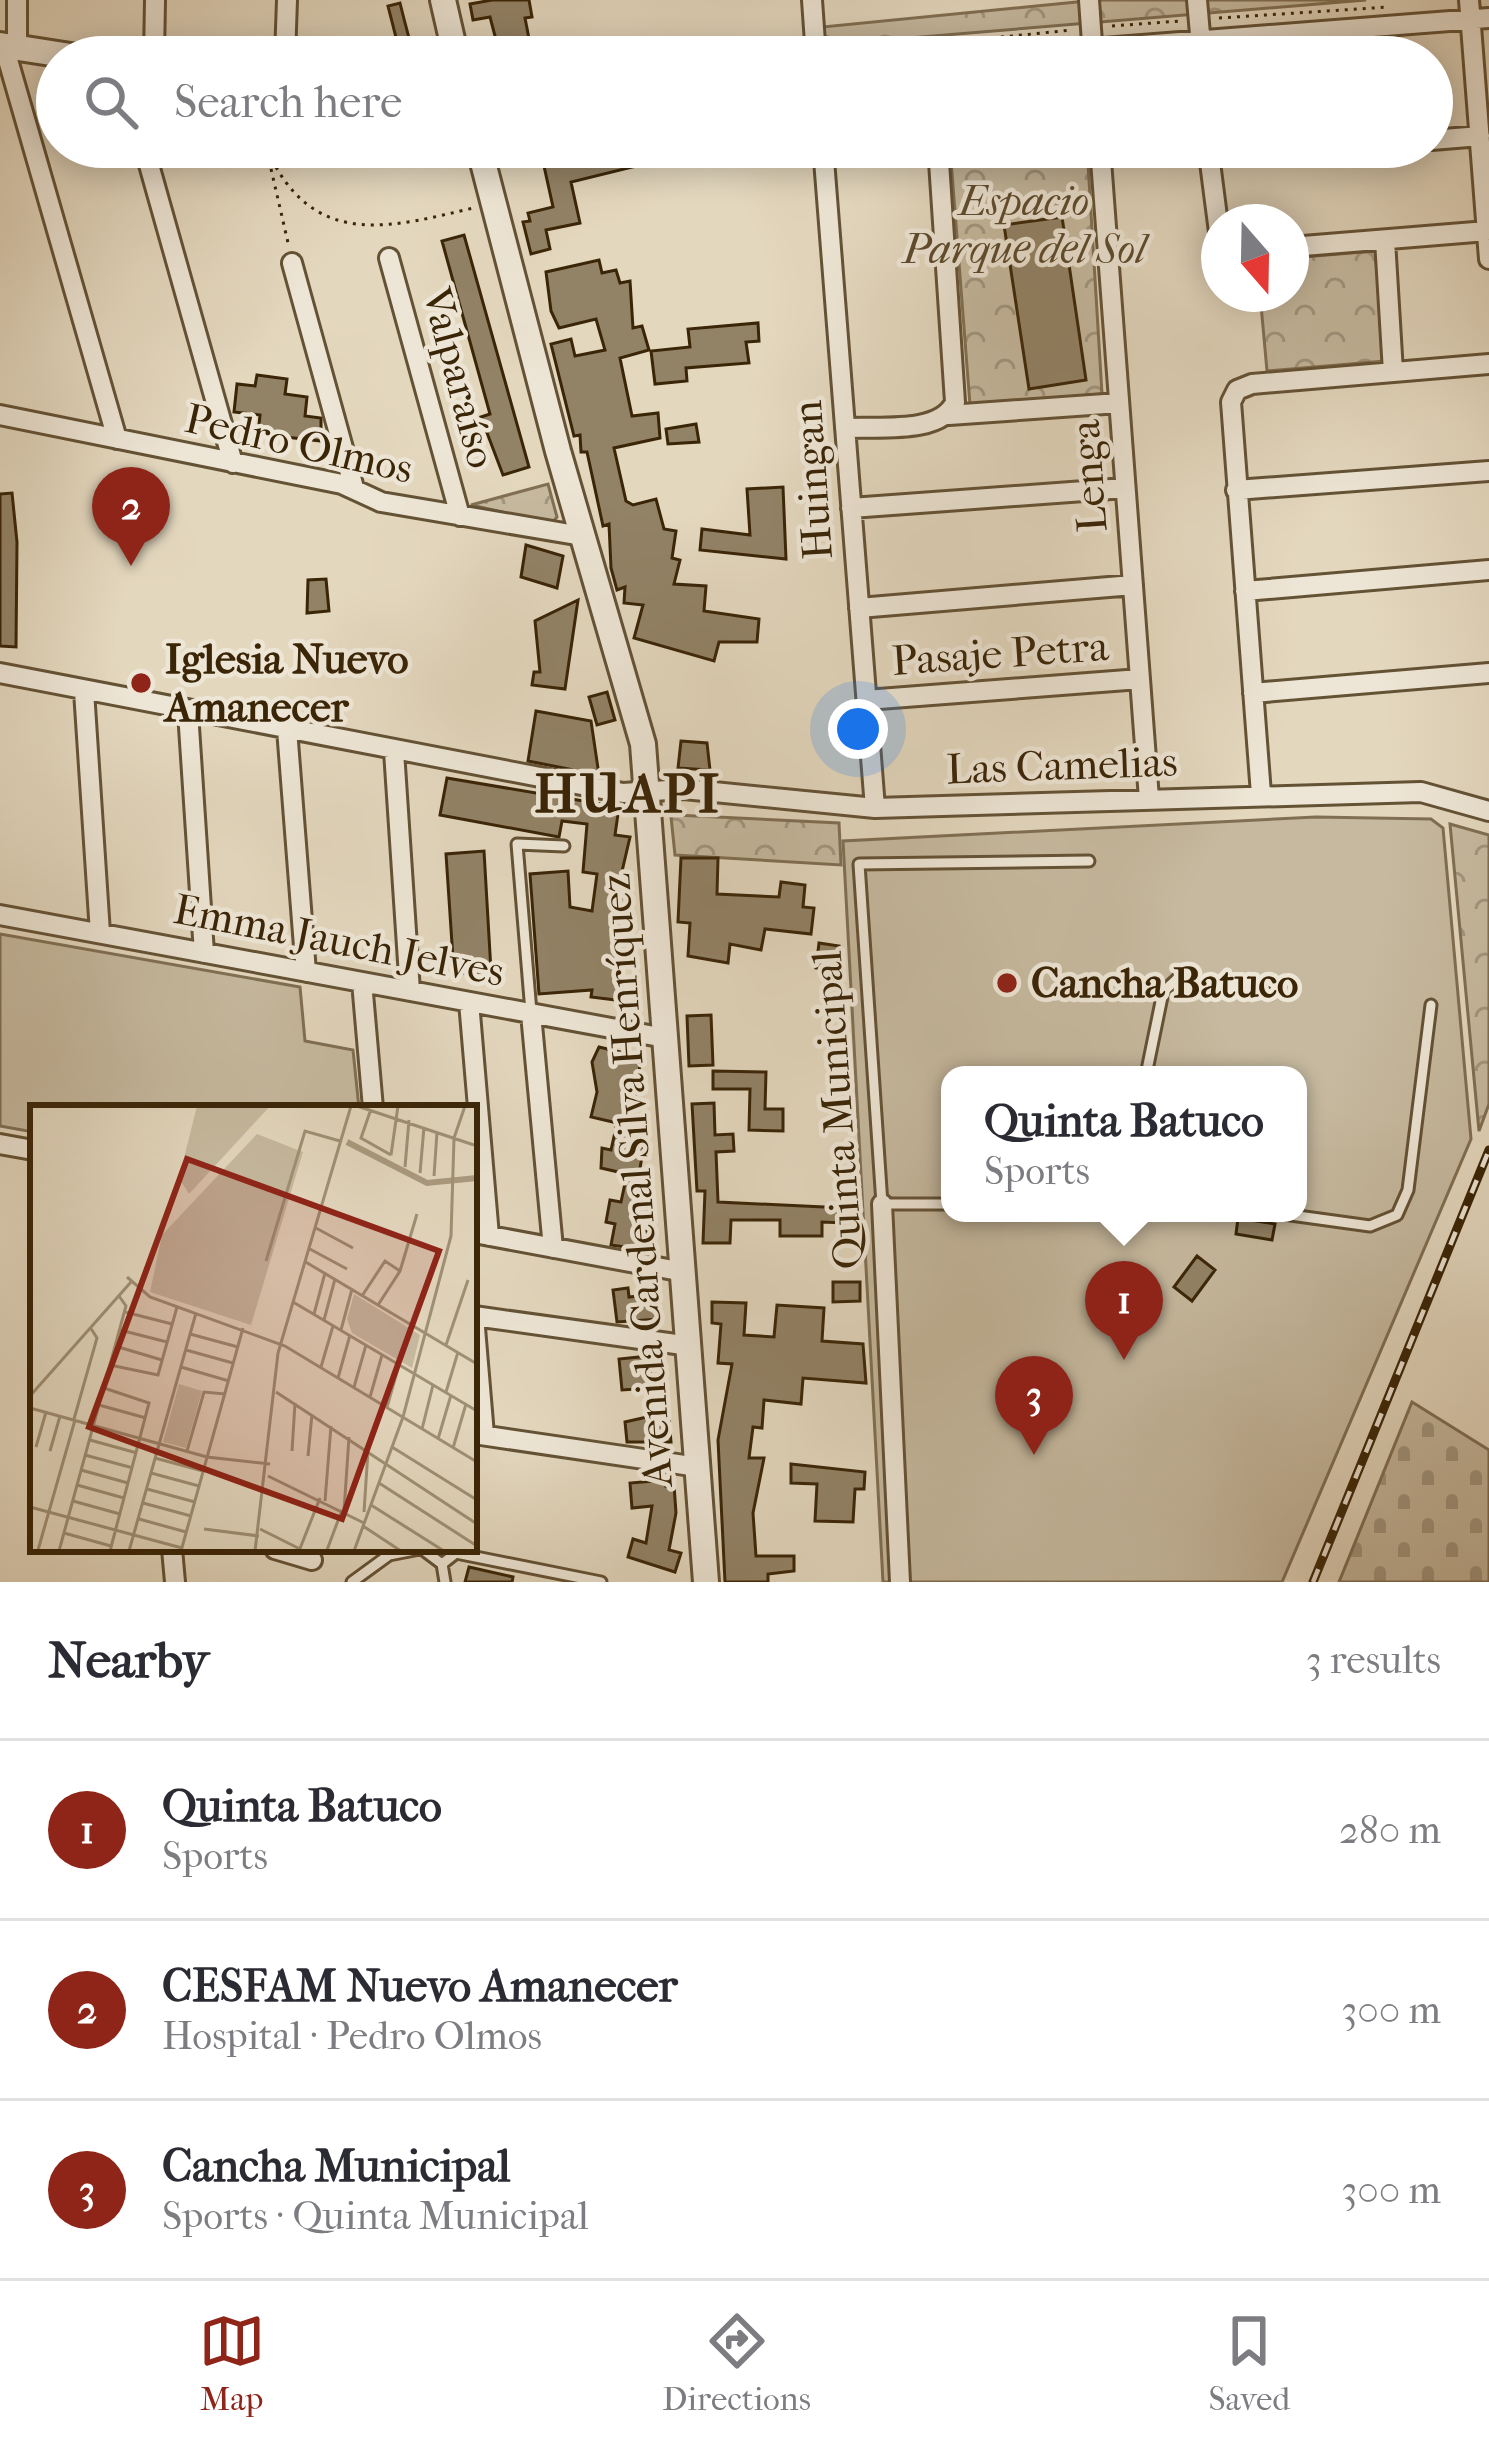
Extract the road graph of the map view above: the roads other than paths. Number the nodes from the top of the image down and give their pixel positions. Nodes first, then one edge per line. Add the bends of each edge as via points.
1 (17, 0) edge
2 (155, 0) edge
3 (287, 0) edge
4 (443, 0) edge
5 (812, 0) edge
6 (1089, 0) edge
7 (1476, 12) edge
8 (1200, 29) edge
9 (154, 36) edge
10 (286, 36) edge
11 (451, 36) edge
12 (815, 36) edge
13 (1092, 36) edge
14 (1169, 36) edge
15 (7, 46) edge
16 (1480, 136) junction
17 (1453, 138) edge
18 (36, 150) edge
19 (41, 168) edge
20 (151, 168) edge
21 (487, 168) edge
22 (825, 168) edge
23 (940, 168) edge
24 (1102, 168) edge
25 (1211, 168) edge
26 (1216, 204) edge
27 (1487, 231) edge
28 (1385, 239) junction
29 (1309, 245) edge
30 (389, 258) dead end
31 (1489, 259) edge
32 (292, 263) road end
33 (1489, 364) edge
34 (1394, 372) junction
35 (1119, 403) junction
36 (0, 415) edge
37 (949, 415) junction
38 (845, 428) junction
39 (117, 439) junction
40 (233, 463) junction
41 (1489, 472) edge
42 (354, 488) junction
43 (1126, 488) junction
44 (1236, 490) junction
45 (851, 508) junction
46 (460, 516) junction
47 (582, 536) junction
48 (1489, 569) edge
49 (1133, 585) junction
50 (1245, 590) junction
51 (859, 608) junction
52 (0, 673) edge
53 (1489, 673) edge
54 (1140, 679) junction
55 (83, 692) junction
56 (1253, 692) junction
57 (866, 700) junction
58 (188, 712) junction
59 (287, 730) junction
60 (394, 752) junction
61 (649, 791) junction
62 (1261, 794) junction
63 (1149, 799) junction
64 (875, 808) junction
65 (1489, 811) edge
66 (564, 846) dead end
67 (1089, 861) dead end
68 (0, 915) edge
69 (100, 934) junction
70 (204, 953) junction
71 (306, 972) junction
72 (362, 982) junction
73 (410, 991) junction
74 (1270, 994) dead end
75 (469, 1002) junction
76 (1431, 1005) dead end
77 (531, 1014) junction
78 (665, 1038) junction
79 (1148, 1066) edge
80 (373, 1105) edge
81 (475, 1105) edge
82 (0, 1144) edge
83 (477, 1145) edge
84 (30, 1149) edge
85 (882, 1204) junction
86 (941, 1204) edge
87 (1307, 1217) edge
88 (482, 1235) edge
89 (553, 1248) junction
90 (684, 1272) junction
91 (477, 1316) edge
92 (690, 1346) junction
93 (477, 1387) edge
94 (479, 1435) edge
95 (698, 1467) junction
96 (172, 1552) edge
97 (285, 1552) edge
98 (407, 1552) edge
99 (425, 1552) edge
100 (311, 1560) dead end
101 (442, 1564) junction
102 (175, 1582) edge
103 (352, 1582) edge
104 (445, 1582) edge
105 (601, 1582) edge
106 (706, 1582) edge
107 (900, 1582) edge

1 - 15 street
2 - 9 street
3 - 10 street
4 - 11 street
5 - 12 street
6 - 13 street
7 - 8 street
7 - 16 street
8 - 14 street
15 - 18 street
16 - 17 street
16 - 27 street
19 - 39 street
20 - 40 street
21 - 47 street, Avenida Cardenal Silva Henríquez
22 - 38 street, Huingan
23 - 37 street via 956,395
24 - 35 street, Lenga
25 - 26 street
27 - 28 street
27 - 31 street
28 - 29 street
28 - 34 street
30 - 46 street, Valparaíso
32 - 42 street
33 - 34 street
34 - 44 street via 1238,390 1230,413
35 - 37 street
35 - 43 street, Lenga
36 - 39 street, Pedro Olmos
37 - 38 street
38 - 45 street, Huingan
39 - 40 street, Pedro Olmos
40 - 42 street, Pedro Olmos
41 - 44 street
42 - 46 street, Pedro Olmos via 381,502
43 - 45 street
43 - 49 street, Lenga
44 - 50 street
45 - 51 street, Huingan
46 - 47 street, Pedro Olmos
47 - 61 street, Avenida Cardenal Silva Henríquez via 633,700
48 - 50 street
49 - 51 street
49 - 54 street, Lenga
50 - 56 street
51 - 57 street, Huingan
52 - 55 street, Las Camelias
53 - 56 street
54 - 57 street, Pasaje Petra
54 - 63 street, Lenga
55 - 58 street, Las Camelias
55 - 69 street
56 - 62 street
57 - 64 street, Huingan
58 - 59 street, Las Camelias
58 - 70 street
59 - 60 street, Las Camelias
59 - 71 street
60 - 61 street, Las Camelias via 622,793
60 - 73 street
61 - 64 street, Las Camelias
61 - 78 street, Avenida Cardenal Silva Henríquez
62 - 63 street, Las Camelias
62 - 65 street, Las Camelias via 1421,792
63 - 64 street, Las Camelias
66 - 77 lane via 517,844
67 - 85 lane, Quinta Municipal via 859,864
68 - 69 street, Emma Jauch Jelves
69 - 70 street, Emma Jauch Jelves
70 - 71 street, Emma Jauch Jelves
71 - 72 street, Emma Jauch Jelves
72 - 73 street, Emma Jauch Jelves
72 - 80 street
73 - 75 street, Emma Jauch Jelves
74 - 79 lane via 1178,978 1163,992
75 - 77 street, Emma Jauch Jelves
75 - 81 street
76 - 87 lane via 1408,1190 1397,1215 1370,1226
77 - 78 street, Emma Jauch Jelves
77 - 89 street
78 - 90 street, Avenida Cardenal Silva Henríquez
82 - 84 street
83 - 88 street
85 - 86 lane
85 - 107 street, Quinta Municipal
88 - 89 street
89 - 90 street
90 - 92 street, Avenida Cardenal Silva Henríquez
91 - 92 street
92 - 95 street, Avenida Cardenal Silva Henríquez
93 - 94 street
94 - 95 street
95 - 106 street, Avenida Cardenal Silva Henríquez
96 - 102 street
97 - 100 street
98 - 103 lane
99 - 101 lane
101 - 104 lane
101 - 105 lane via 456,1553

